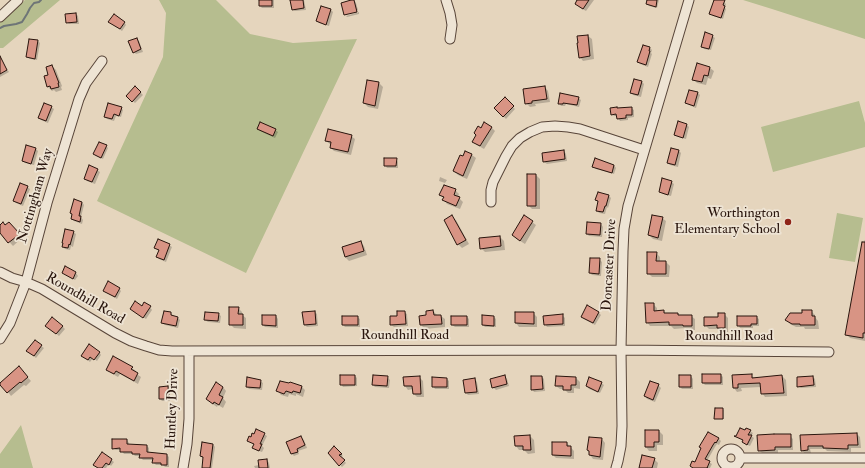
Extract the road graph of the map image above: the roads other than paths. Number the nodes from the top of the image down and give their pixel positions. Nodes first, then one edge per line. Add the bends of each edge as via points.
1 (18, 0) edge
2 (446, 0) edge
3 (689, 0) edge
4 (0, 17) edge
5 (450, 39) dead end
6 (102, 61) dead end
7 (644, 150) junction
8 (491, 202) dead end
9 (0, 272) edge
10 (26, 282) junction
11 (0, 339) edge
12 (621, 350) junction
13 (189, 352) junction
14 (829, 352) dead end
15 (741, 458) junction
16 (865, 458) edge
17 (727, 467) edge
18 (183, 468) edge
19 (616, 468) edge

1 - 4 street
2 - 5 street via 452,24
3 - 7 street, Doncaster Drive
6 - 10 street, Nottingham Way via 86,83 79,99
7 - 8 street via 580,129 542,127 520,138 512,146 493,182
7 - 12 street, Doncaster Drive via 624,229
9 - 10 street, Roundhill Road
10 - 11 street, Nottingham Way via 10,324
10 - 13 street, Roundhill Road via 131,341 159,350
12 - 13 street, Roundhill Road
12 - 14 street, Roundhill Road
12 - 19 street, Doncaster Drive via 622,426
13 - 18 street, Huntley Drive via 187,444
15 - 16 street
15 - 17 street via 737,466
15 - 17 street via 737,451 727,450 722,458

